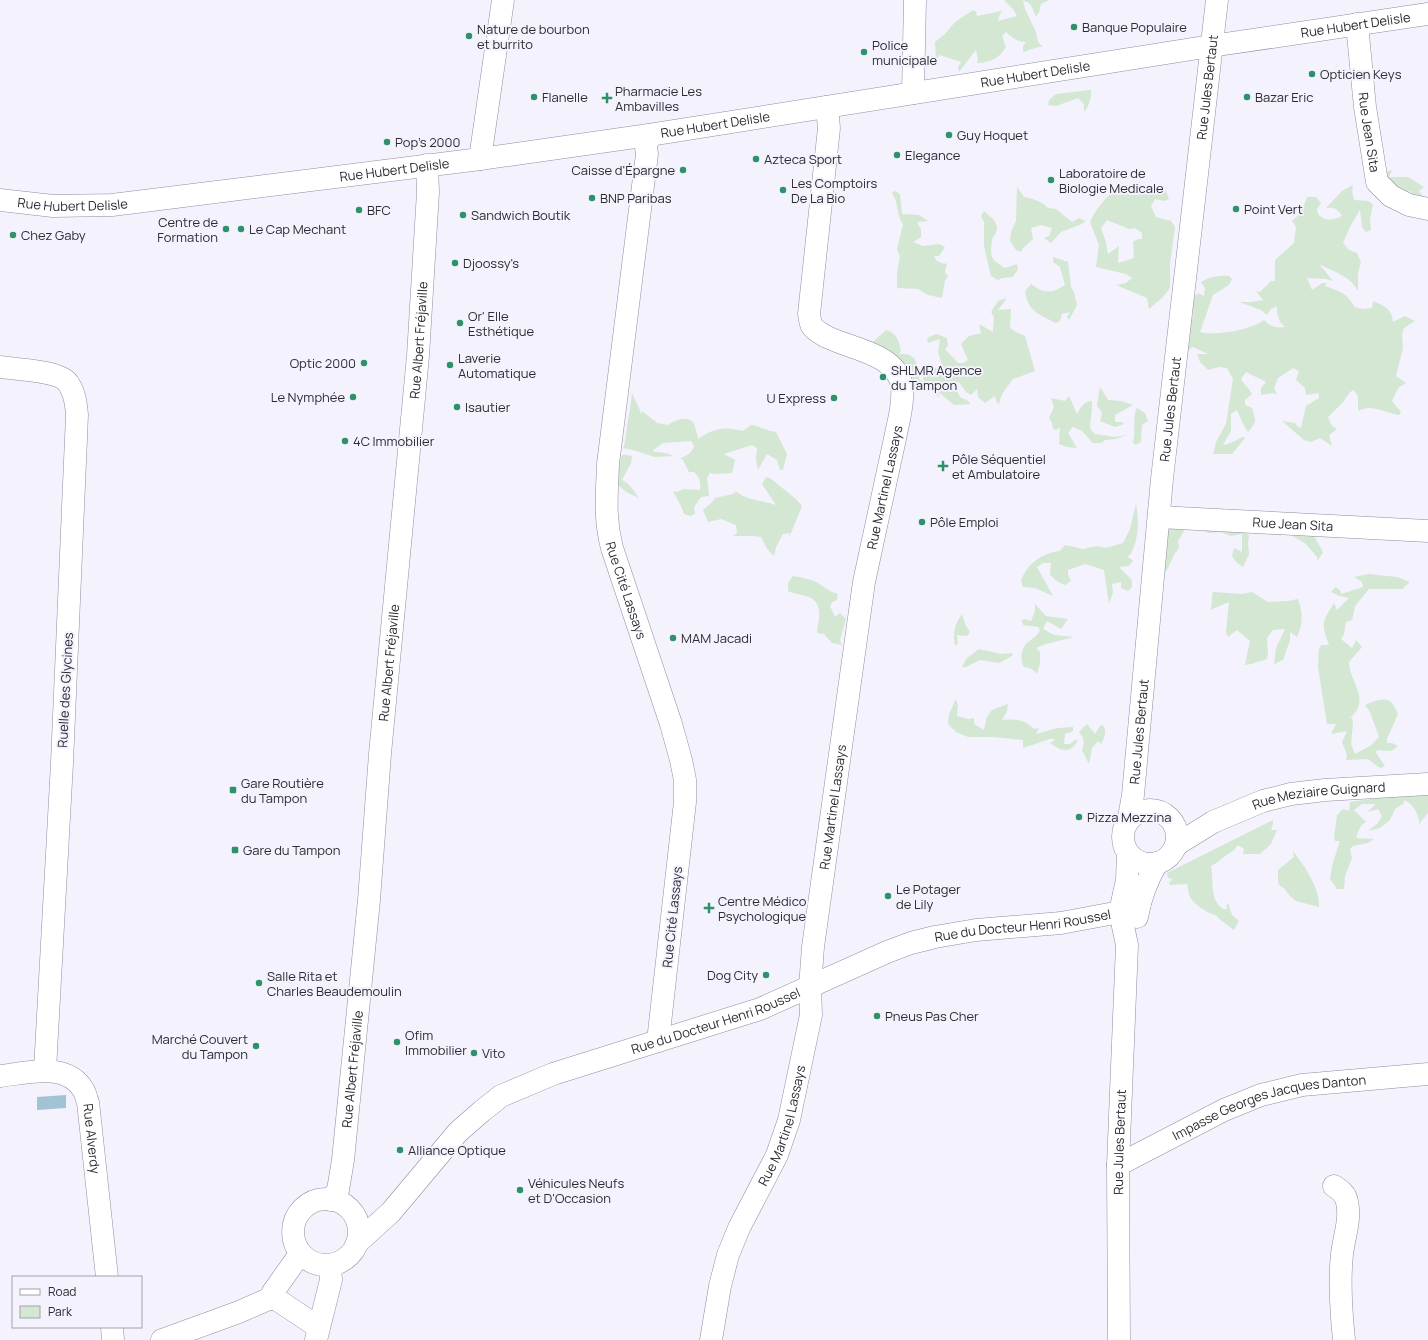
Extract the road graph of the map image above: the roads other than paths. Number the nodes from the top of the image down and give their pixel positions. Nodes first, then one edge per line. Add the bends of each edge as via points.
1 (503, 0) edge
2 (915, 0) edge
3 (1217, 0) edge
4 (1428, 14) edge
5 (1357, 24) junction
6 (1211, 46) junction
7 (913, 93) junction
8 (827, 107) junction
9 (649, 135) junction
10 (480, 159) junction
11 (428, 165) junction
12 (0, 200) edge
13 (1428, 209) edge
14 (0, 367) edge
15 (1158, 517) junction
16 (1428, 531) edge
17 (1428, 784) edge
18 (1129, 818) junction
19 (1176, 835) junction
20 (1128, 853) junction
21 (1157, 863) junction
22 (1140, 903) junction
23 (1120, 912) junction
24 (1127, 945) junction
25 (810, 987) junction
26 (658, 1041) junction
27 (45, 1070) junction
28 (1428, 1074) edge
29 (0, 1076) edge
30 (343, 1160) junction
31 (1118, 1165) junction
32 (1334, 1186) dead end
33 (331, 1200) junction
34 (391, 1212) junction
35 (353, 1214) junction
36 (357, 1243) junction
37 (314, 1261) junction
38 (107, 1276) edge
39 (275, 1299) junction
40 (112, 1328) edge
41 (317, 1333) edge
42 (114, 1340) edge
43 (162, 1340) edge
44 (711, 1340) edge
45 (1119, 1340) edge
46 (1344, 1340) edge

1 - 10 street
2 - 7 street
3 - 6 street, Rue Jules Bertaut
4 - 5 street, Rue Hubert Delisle
5 - 6 street, Rue Hubert Delisle
5 - 13 street, Rue Jean Sita via 1365,107 1377,182 1391,196 1409,206
6 - 7 street, Rue Hubert Delisle
6 - 15 street, Rue Jules Bertaut
7 - 8 street, Rue Hubert Delisle
8 - 9 street, Rue Hubert Delisle
8 - 25 street, Rue Martinel Lassays via 829,128 809,314 812,326 833,340 877,356 891,365 898,374 902,386 899,420 864,582 813,947
9 - 10 street, Rue Hubert Delisle
9 - 26 street, Rue Cité Lassays via 608,464 606,510 607,530 612,548 671,724 685,780
10 - 11 street, Rue Hubert Delisle
11 - 12 street, Rue Hubert Delisle via 112,205 53,206
11 - 30 street, Rue Albert Fréjaville via 418,356
14 - 27 street, Ruelle des Glycines via 54,374 68,381 75,397 77,415
15 - 16 street, Rue Jean Sita
15 - 18 street, Rue Jules Bertaut via 1142,708
17 - 19 street, Rue Meziaire Guignard via 1291,794 1263,801
18 - 19 street via 1145,809 1163,812 1170,818
18 - 20 street via 1122,835
19 - 21 street via 1172,853
20 - 21 street via 1140,863
20 - 23 street, Rue Jules Bertaut via 1127,880
21 - 22 street, Rue Jules Bertaut
22 - 23 street
22 - 24 street, Rue Jules Bertaut
23 - 24 street, Rue Jules Bertaut
23 - 25 street, Rue du Docteur Henri Roussel via 1061,923 976,930 929,938 887,952
24 - 31 street, Rue Jules Bertaut
25 - 26 street, Rue du Docteur Henri Roussel via 760,1009
25 - 44 street, Rue Martinel Lassays via 811,1015 789,1120 777,1154 728,1255
26 - 34 street, Rue du Docteur Henri Roussel via 552,1074 501,1096 458,1132
27 - 29 street, Rue Alverdy
27 - 38 street, Rue Alverdy via 66,1074 76,1081 84,1090 88,1102
28 - 31 street, Impasse Georges Jacques Danton via 1302,1085 1261,1095 1224,1110
30 - 33 street, Rue Albert Fréjaville via 338,1190
30 - 35 street, Rue Albert Fréjaville
31 - 45 street, Rue Jules Bertaut
32 - 46 street via 1342,1191 1347,1201 1348,1219 1342,1254 1340,1302
33 - 35 street via 341,1203
33 - 37 street via 320,1200 310,1204 301,1210 295,1220 294,1244
34 - 35 street
34 - 36 street
35 - 36 street via 359,1231
36 - 37 street via 351,1254 342,1262
37 - 39 street via 273,1292
37 - 41 street
39 - 41 street
39 - 43 street
40 - 42 street

